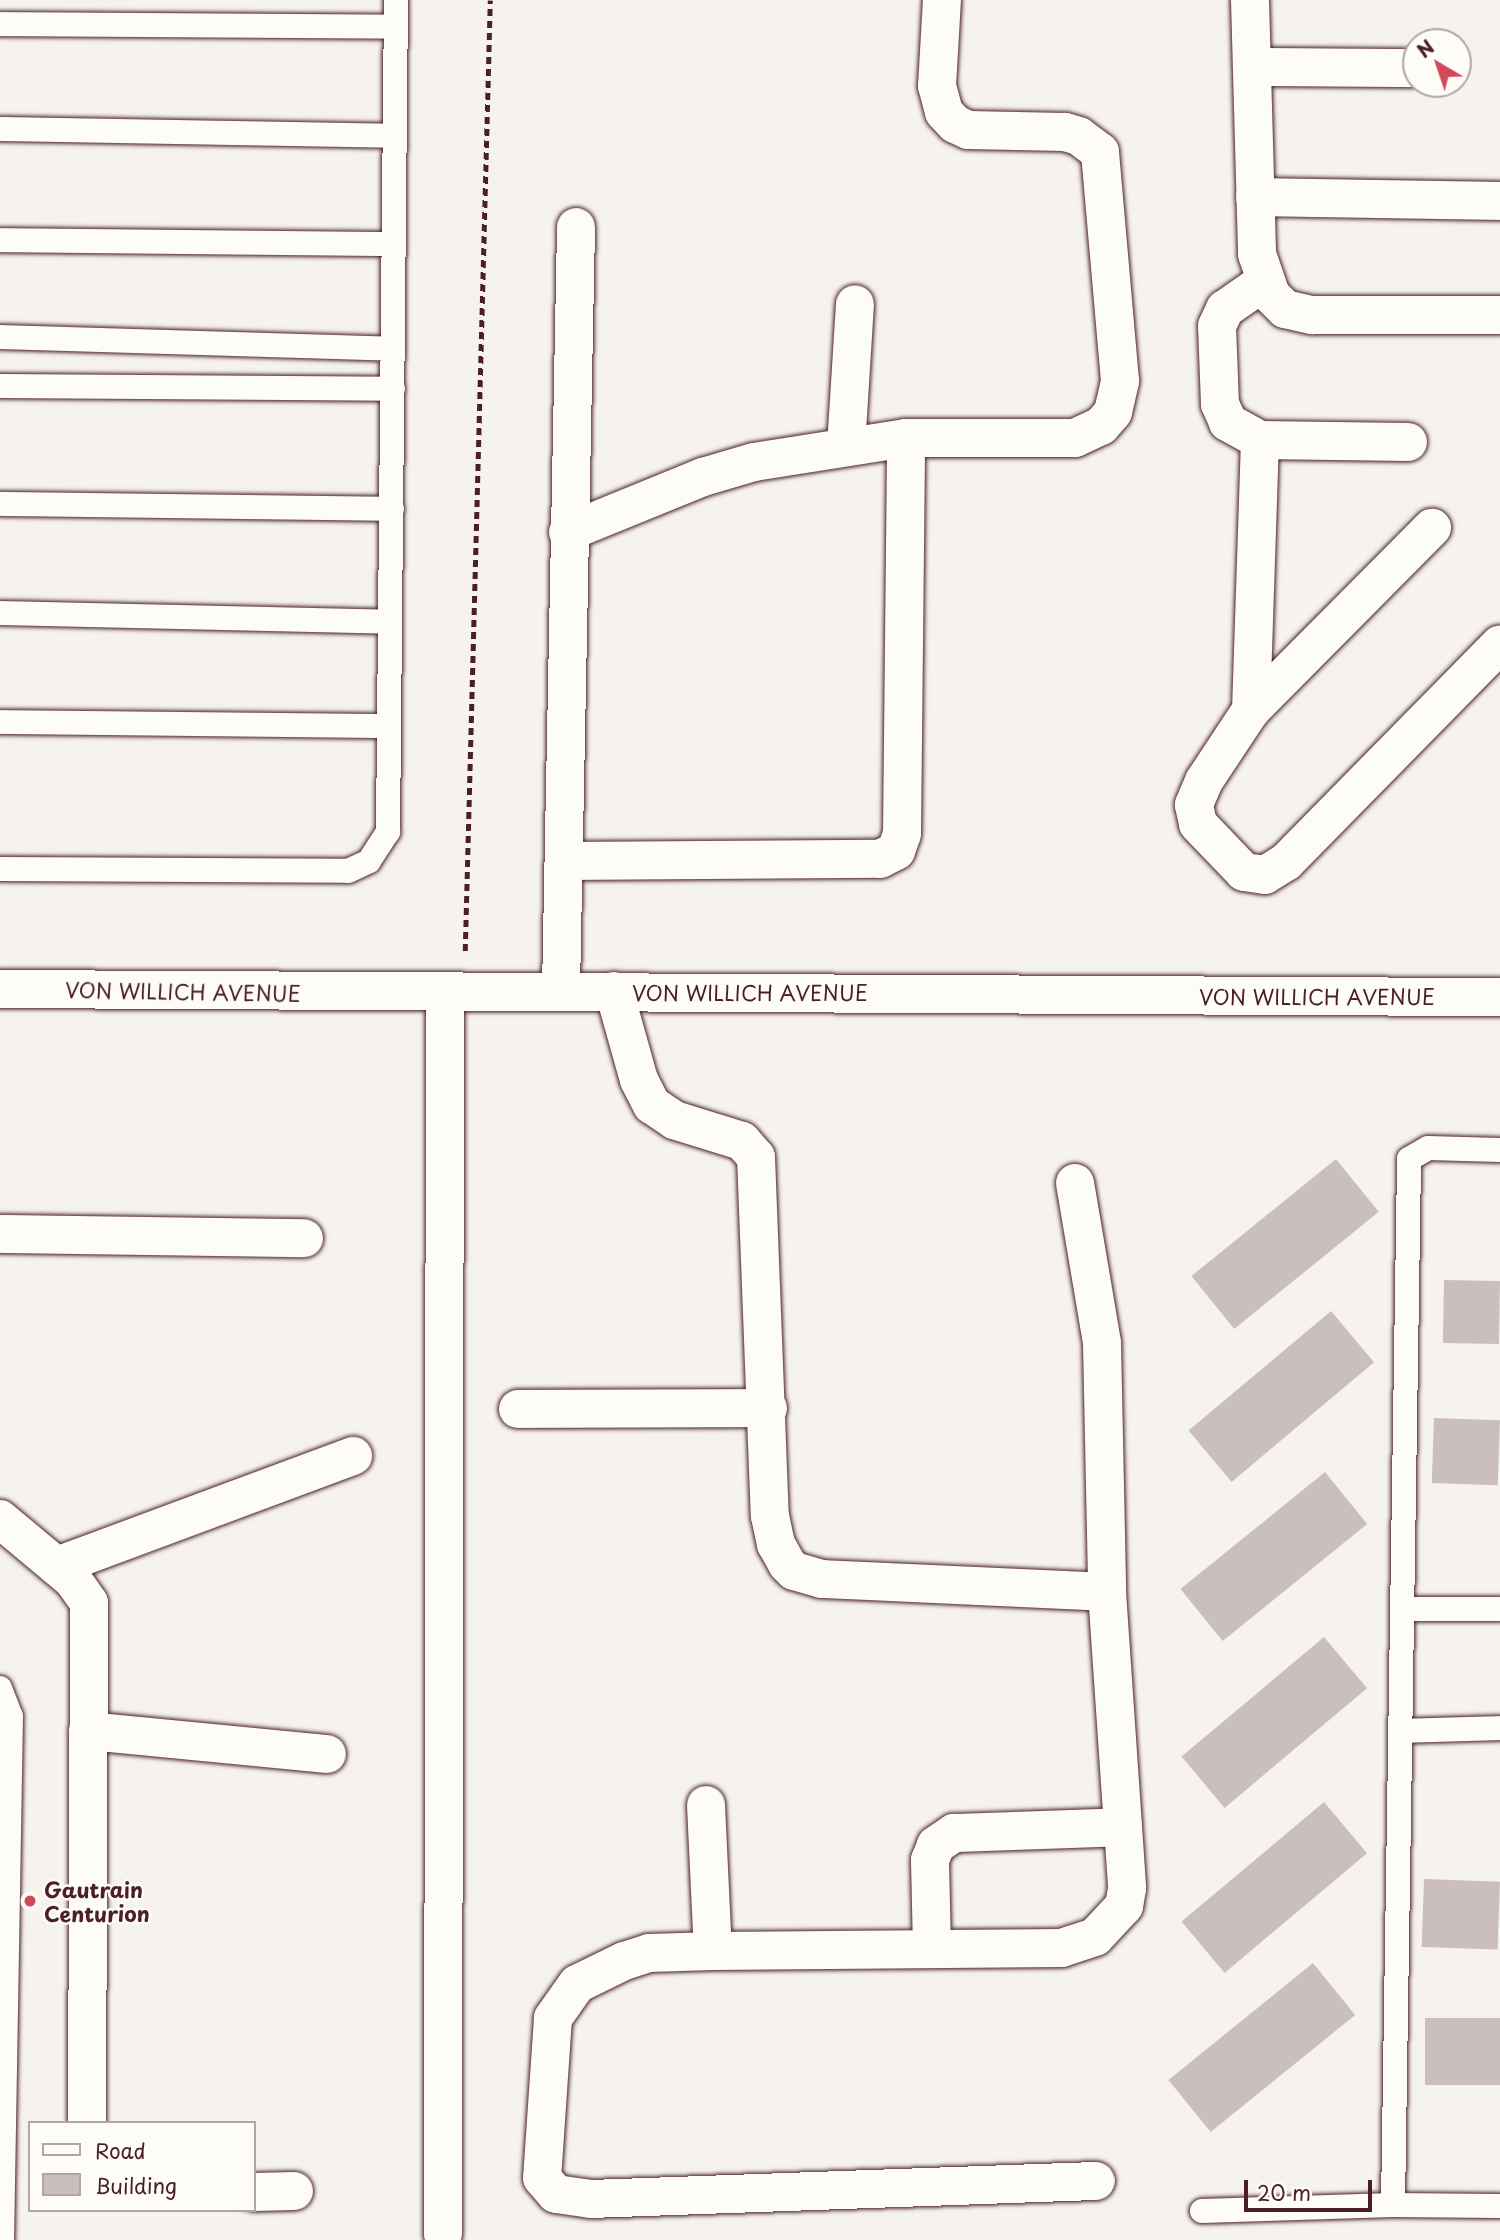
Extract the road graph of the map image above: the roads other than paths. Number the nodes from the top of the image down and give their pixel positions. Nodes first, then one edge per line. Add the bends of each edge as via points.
1 (396, 0) edge
2 (942, 0) edge
3 (1250, 0) edge
4 (0, 24) edge
5 (396, 27) junction
6 (1252, 67) junction
7 (1402, 68) edge
8 (0, 129) edge
9 (394, 136) junction
10 (1255, 197) junction
11 (1500, 201) edge
12 (576, 227) dead end
13 (0, 240) edge
14 (392, 244) junction
15 (1264, 282) junction
16 (855, 304) dead end
17 (1500, 315) edge
18 (0, 337) edge
19 (393, 349) junction
20 (0, 386) edge
21 (393, 389) junction
22 (906, 438) junction
23 (1260, 440) junction
24 (1408, 442) dead end
25 (846, 447) junction
26 (0, 504) edge
27 (392, 509) junction
28 (1432, 528) dead end
29 (568, 532) junction
30 (0, 614) edge
31 (390, 622) junction
32 (1500, 645) edge
33 (1251, 710) junction
34 (0, 722) edge
35 (389, 726) junction
36 (564, 861) junction
37 (0, 869) edge
38 (0, 989) edge
39 (561, 989) junction
40 (614, 991) junction
41 (454, 994) junction
42 (1500, 997) edge
43 (1500, 1150) edge
44 (1075, 1183) dead end
45 (0, 1234) edge
46 (304, 1238) dead end
47 (768, 1408) junction
48 (518, 1409) dead end
49 (353, 1456) dead end
50 (0, 1519) edge
51 (57, 1566) junction
52 (1107, 1592) junction
53 (1402, 1609) junction
54 (1500, 1609) edge
55 (0, 1688) edge
56 (1500, 1728) edge
57 (88, 1731) junction
58 (1401, 1731) junction
59 (327, 1754) dead end
60 (5, 1759) edge
61 (706, 1805) dead end
62 (1123, 1827) junction
63 (932, 1949) junction
64 (713, 1951) junction
65 (1, 2068) edge
66 (87, 2121) edge
67 (1096, 2181) dead end
68 (294, 2191) dead end
69 (256, 2192) edge
70 (1393, 2205) junction
71 (1500, 2206) edge
72 (1202, 2211) dead end
73 (443, 2237) edge
74 (2, 2240) edge

1 - 5 lane
2 - 22 street via 937,86 944,112 955,124 968,130 1065,132 1100,152 1120,381 1113,412 1083,436
3 - 6 street
4 - 5 lane
5 - 9 lane
6 - 7 street
6 - 10 street
8 - 9 lane
9 - 14 lane
10 - 11 street
10 - 15 street via 1257,254
12 - 29 street
13 - 14 lane
14 - 19 lane
15 - 17 street via 1285,309 1312,315
15 - 23 street via 1225,309 1217,327 1220,404 1228,422
16 - 25 street
18 - 19 lane
19 - 21 lane
20 - 21 lane
21 - 27 lane
22 - 25 street
22 - 36 street via 904,751 901,834 896,851 880,859
23 - 24 street
23 - 33 street
25 - 29 street via 754,462 703,477
26 - 27 lane
27 - 31 lane
28 - 33 street
29 - 36 street
30 - 31 lane
31 - 35 lane
32 - 33 street via 1286,862 1265,875 1244,872 1222,853 1198,824 1194,805 1204,780
34 - 35 lane
35 - 37 lane via 388,832 369,861 348,871
36 - 39 street
38 - 41 street, VON WILLICH AVENUE
39 - 40 street, VON WILLICH AVENUE
39 - 41 street, VON WILLICH AVENUE
40 - 42 street, VON WILLICH AVENUE
40 - 47 street via 639,1080 652,1105 674,1120 742,1141 756,1157
41 - 73 street
43 - 53 lane via 1428,1148 1409,1159
44 - 52 street via 1102,1343
45 - 46 street
47 - 48 street
47 - 52 street via 770,1516 778,1550 794,1571 822,1579
49 - 51 street
50 - 51 street
51 - 57 street via 89,1603
52 - 62 street
53 - 54 lane
53 - 58 lane
55 - 60 lane via 11,1716
56 - 58 lane
57 - 59 street
57 - 66 street
58 - 70 lane
60 - 65 lane
61 - 64 street
62 - 63 street via 1124,1906 1095,1937 1062,1948
62 - 63 street via 954,1833 936,1845 930,1860
63 - 64 street
64 - 67 street via 649,1953 624,1961 577,1984 562,2000 549,2039 542,2146 542,2178 556,2194 590,2199
65 - 74 lane
68 - 69 street
70 - 71 lane
70 - 72 lane

